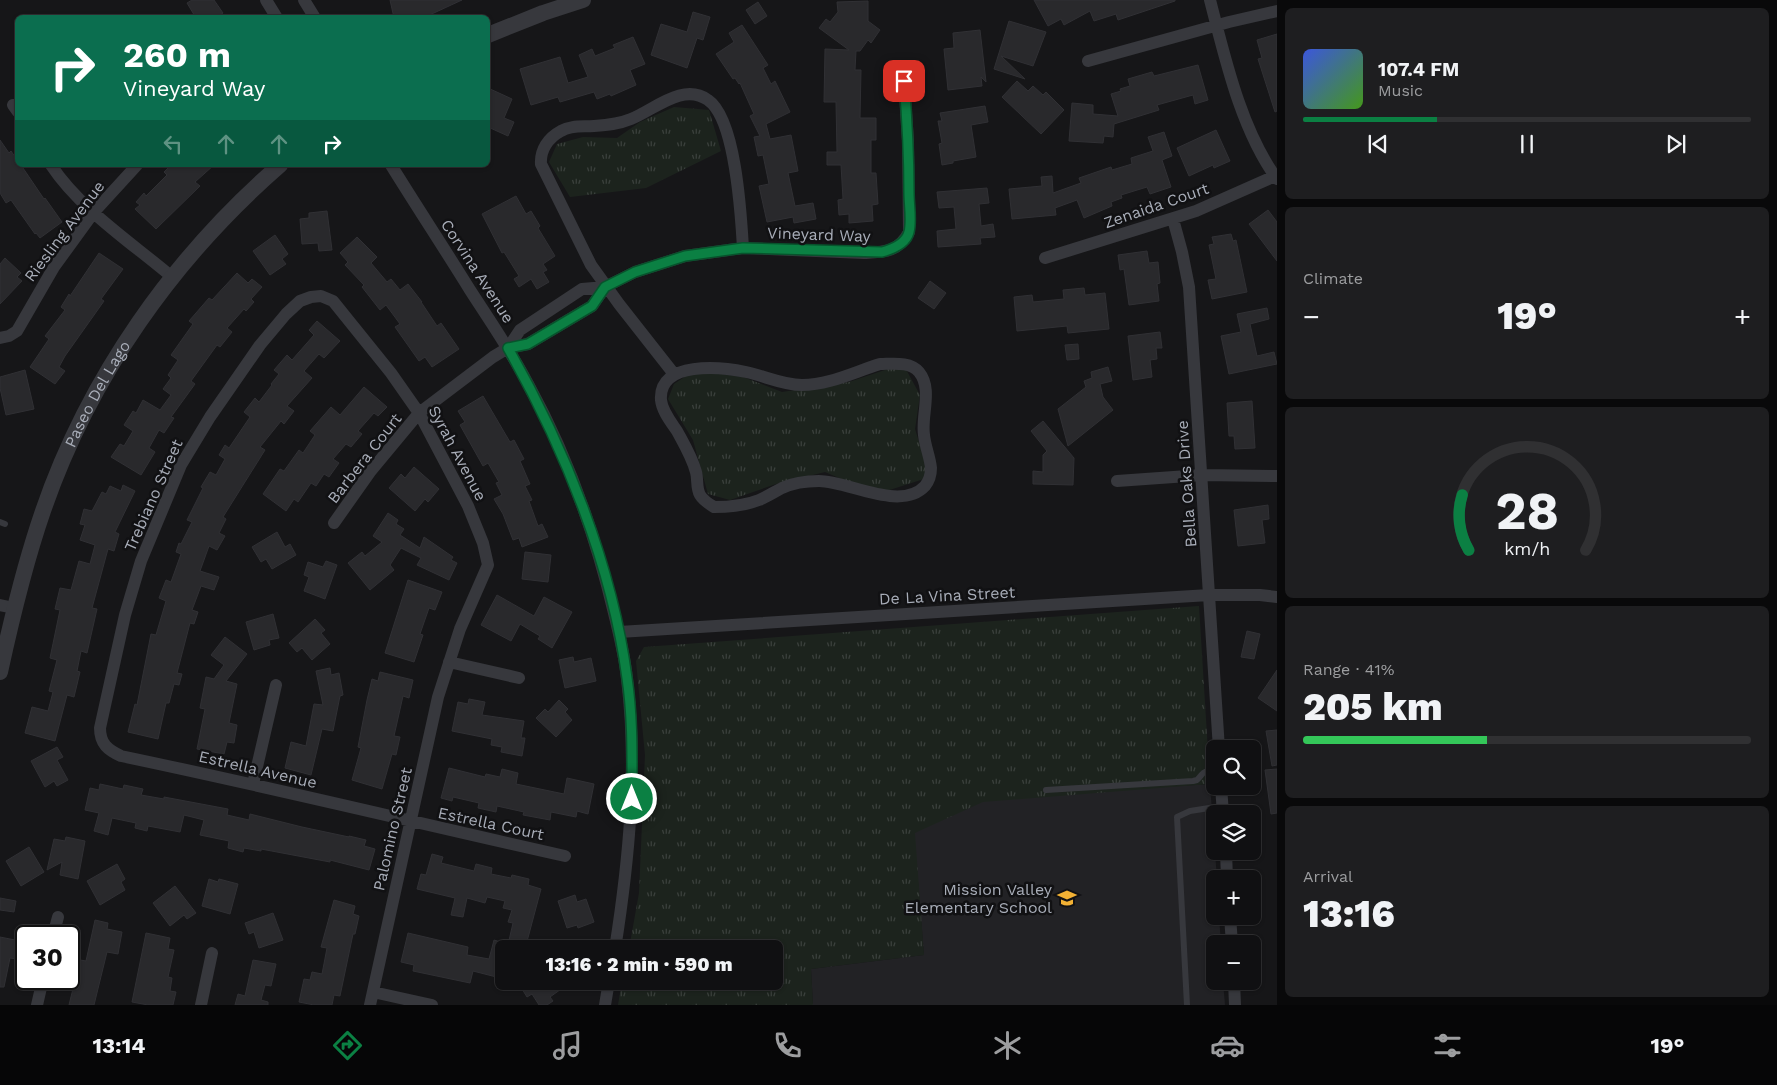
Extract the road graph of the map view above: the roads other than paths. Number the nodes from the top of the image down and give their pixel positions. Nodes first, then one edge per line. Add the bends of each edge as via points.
1 (266, 0) edge
2 (304, 0) edge
3 (583, 0) edge
4 (1210, 0) edge
5 (1277, 11) edge
6 (275, 15) edge
7 (313, 15) edge
8 (1216, 26) junction
9 (490, 34) edge
10 (1088, 62) dead end
11 (904, 81) dead end
12 (53, 167) edge
13 (135, 167) edge
14 (278, 167) edge
15 (392, 167) edge
16 (1276, 178) edge
17 (94, 212) junction
18 (1173, 219) junction
19 (743, 248) junction
20 (1045, 258) dead end
21 (172, 277) junction
22 (605, 287) junction
23 (311, 297) joint
24 (1, 338) edge
25 (508, 348) junction
26 (674, 374) junction
27 (419, 413) junction
28 (1202, 475) junction
29 (1277, 476) edge
30 (1117, 481) dead end
31 (334, 523) dead end
32 (1209, 595) junction
33 (1277, 597) edge
34 (7, 607) edge
35 (619, 632) junction
36 (450, 662) junction
37 (0, 672) edge
38 (519, 678) dead end
39 (276, 685) dead end
40 (1218, 740) edge
41 (102, 743) joint
42 (1206, 771) edge
43 (253, 784) junction
44 (1046, 790) dead end
45 (1206, 811) edge
46 (409, 822) junction
47 (565, 856) dead end
48 (58, 917) dead end
49 (56, 925) edge
50 (616, 940) edge
51 (212, 953) dead end
52 (40, 990) edge
53 (608, 990) edge
54 (1235, 990) edge
55 (374, 992) junction
56 (37, 1005) edge
57 (201, 1005) edge
58 (370, 1005) edge
59 (432, 1005) edge
60 (605, 1005) edge
61 (1187, 1005) edge
62 (1236, 1005) edge

1 - 6 street
2 - 7 street
3 - 9 street
4 - 8 street
5 - 8 street
8 - 10 street
8 - 16 street via 1235,94 1256,143
11 - 19 street, Vineyard Way via 909,232 904,241 894,249 882,252
12 - 17 street
13 - 17 street, Riesling Avenue
14 - 21 street, Paseo Del Lago via 226,216
15 - 25 street, Corvina Avenue
16 - 18 street, Zenaida Court
17 - 21 street
17 - 24 street, Riesling Avenue via 54,267 17,331
18 - 20 street, Zenaida Court
18 - 28 street, Bella Oaks Drive via 1189,287
19 - 22 street, Vineyard Way via 685,256 635,272
19 - 22 street via 737,182 723,121 707,98 687,94 675,97 622,122 561,130 540,154 550,186
21 - 34 street, Paseo Del Lago via 120,352 75,434
22 - 25 street, Vineyard Way via 592,306 528,344
22 - 25 street, Vineyard Way via 582,289 520,330
22 - 26 street
23 - 27 street, Syrah Avenue via 321,296 333,301 391,372
23 - 41 street, Trebiano Street via 300,301 286,314 260,345 181,465 141,561 125,616 100,728
25 - 27 street, Barbera Court
25 - 35 street, Corvina Avenue via 547,421 578,496 606,580
26 - 26 street via 663,390 664,409 690,454 699,494 714,507 742,505 783,488 821,481 886,496 903,496 925,486 930,477 923,419 926,391 924,379 912,366 880,364 803,385 729,369 711,368
27 - 31 street, Barbera Court via 370,472
27 - 36 street, Syrah Avenue via 468,506 488,565 460,629
28 - 29 street
28 - 30 street
28 - 32 street, Bella Oaks Drive
32 - 33 street, De La Vina Street
32 - 35 street, De La Vina Street
32 - 40 street, Bella Oaks Drive
34 - 37 street, Paseo Del Lago
35 - 50 street, Corvina Avenue via 630,715 632,799
36 - 38 street
36 - 46 street, Palomino Street via 438,697
39 - 43 street
41 - 43 street, Estrella Avenue via 109,751 121,756
42 - 44 lane via 1193,781
43 - 46 street, Estrella Avenue
45 - 61 lane via 1177,816
46 - 47 street, Estrella Court
46 - 55 street, Palomino Street
48 - 49 street
51 - 57 street
52 - 56 street
53 - 60 street
54 - 62 street
55 - 58 street, Palomino Street
55 - 59 street

